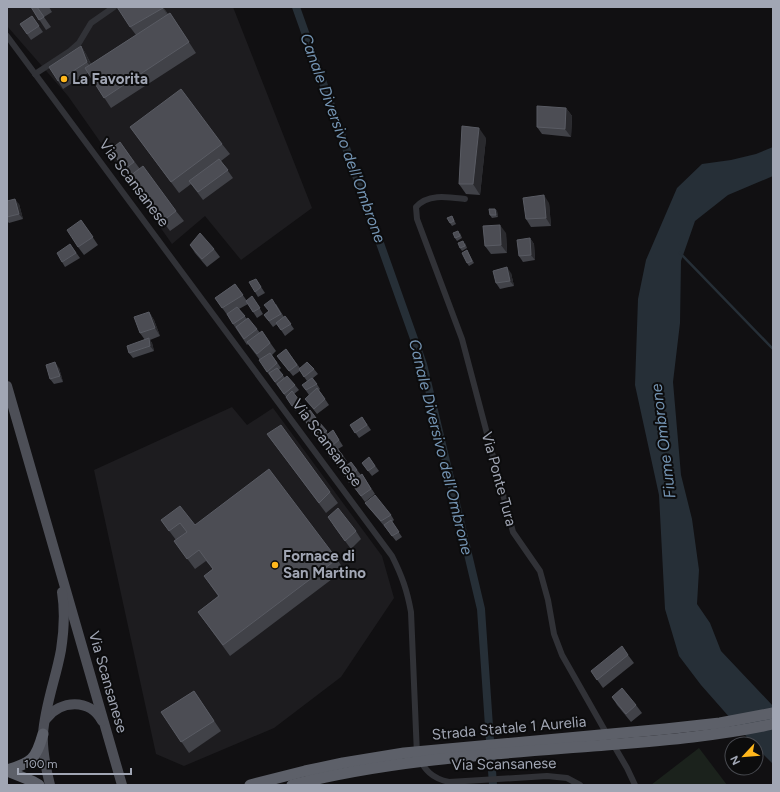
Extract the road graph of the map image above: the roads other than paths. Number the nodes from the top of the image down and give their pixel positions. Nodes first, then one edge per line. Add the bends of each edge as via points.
1 (114, 7) edge
2 (8, 39) edge
3 (35, 74) junction
4 (466, 199) dead end
5 (7, 386) edge
6 (58, 564) junction
7 (773, 713) edge
8 (46, 720) junction
9 (773, 724) edge
10 (105, 728) junction
11 (43, 734) junction
12 (7, 770) edge
13 (39, 785) edge
14 (50, 785) edge
15 (122, 785) edge
16 (250, 785) edge
17 (292, 785) edge
18 (580, 785) edge
19 (635, 785) edge

1 - 3 street via 91,23 79,43 70,51
2 - 3 street, Via Scansanese
3 - 18 street, Via Scansanese via 392,556 402,576 411,612 417,755 426,770 438,780 449,782 547,776 567,778
4 - 19 street, Via Ponte Tura via 438,196 419,203 416,207 417,219 462,339 513,532 540,571 554,634 562,655
5 - 6 main road, Via Scansanese
6 - 8 main road, Via Scansanese via 64,605 63,638
6 - 10 main road, Via Scansanese
7 - 16 highway, Strada Statale 1 Aurelia, bridge via 720,723 665,729 404,753 343,763
8 - 10 main road via 57,708 67,704 78,704 93,710
8 - 11 main road, Via Scansanese
9 - 17 highway, Strada Statale 1 Aurelia, bridge via 666,740 405,763
10 - 15 main road, Via Scansanese
11 - 12 highway via 38,751 32,758
11 - 14 main road, Via Scansanese
12 - 13 highway

